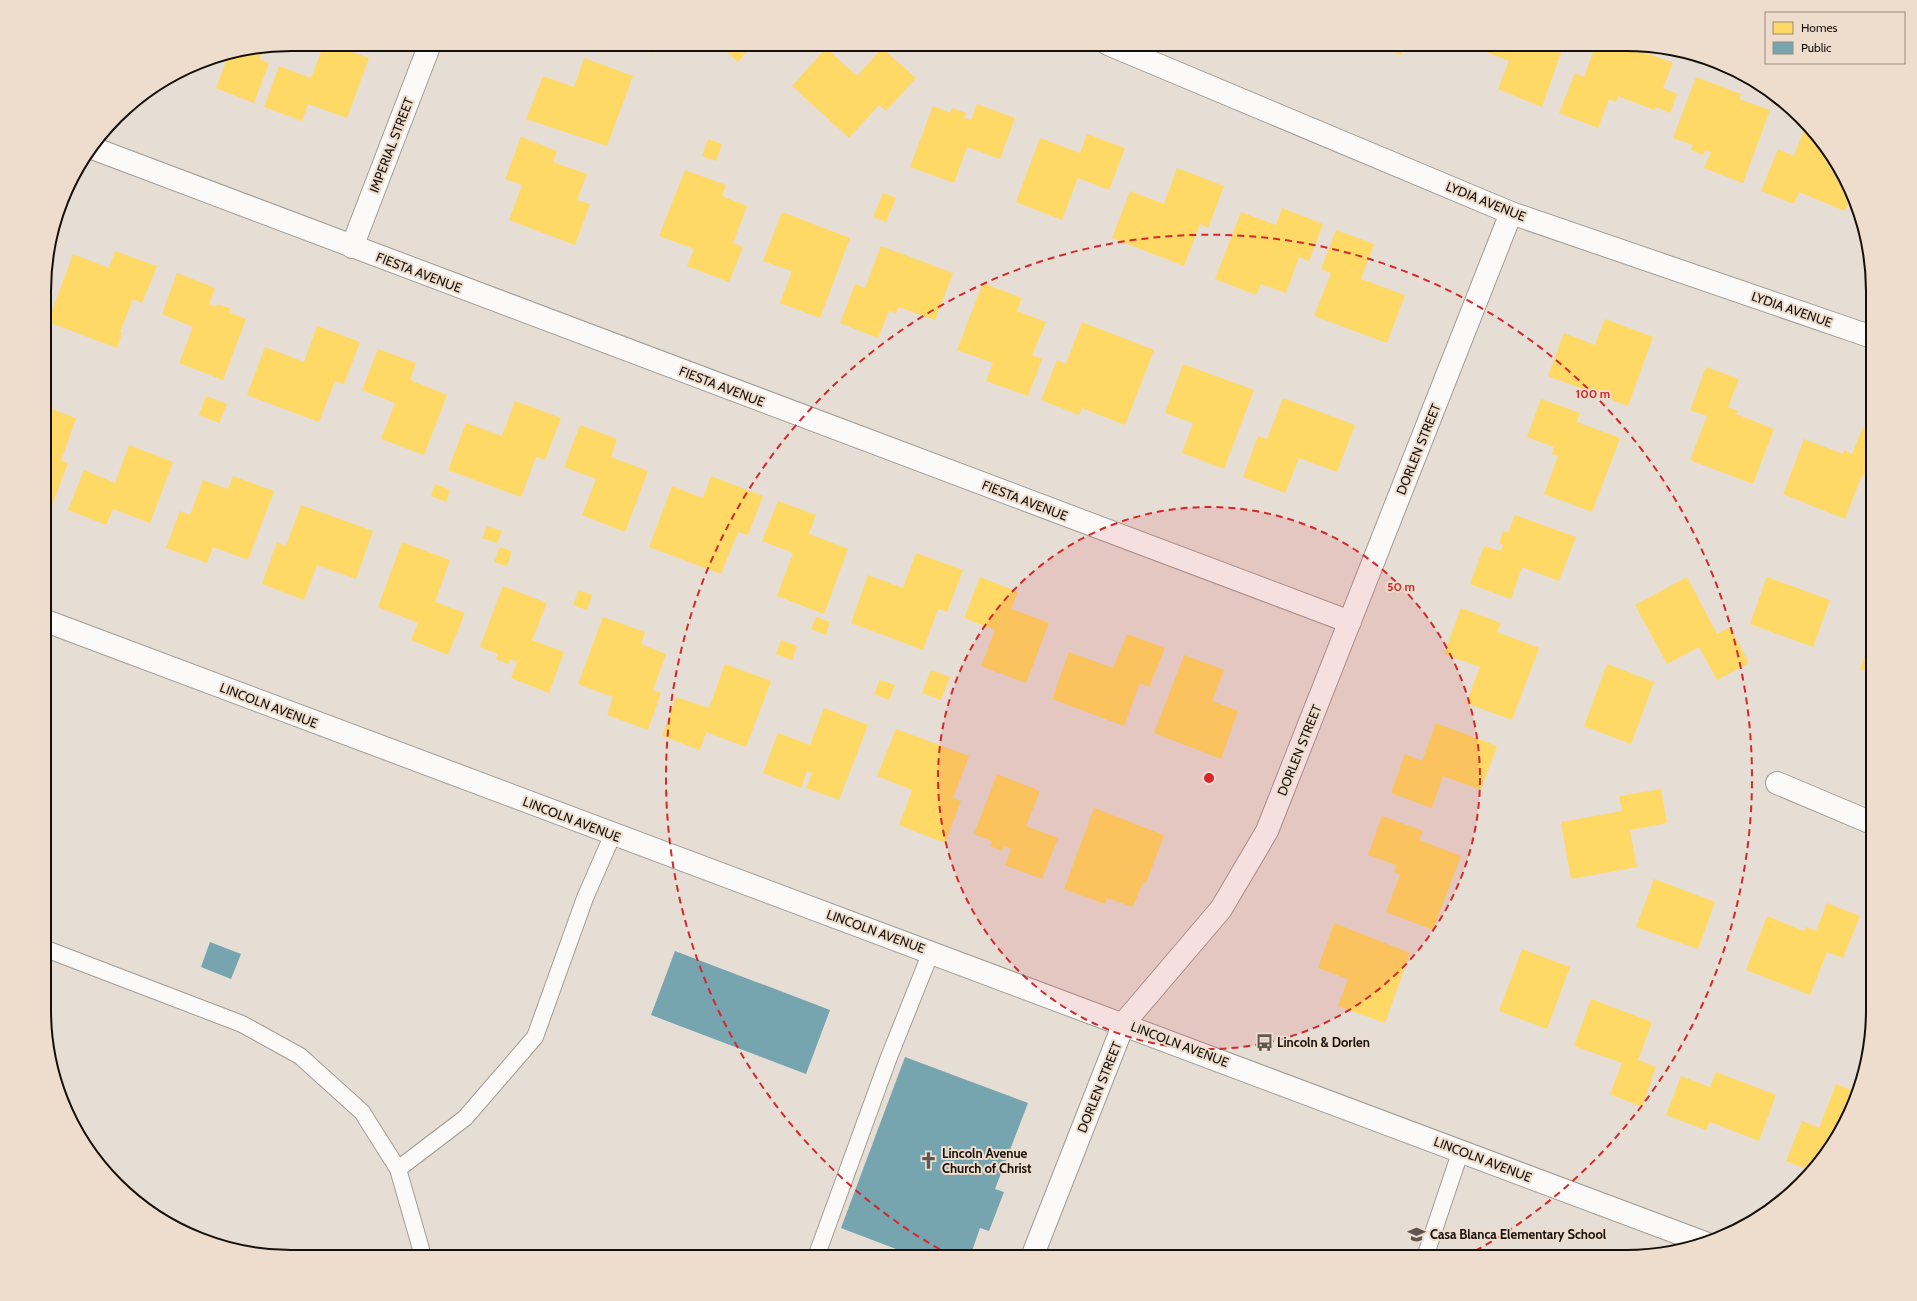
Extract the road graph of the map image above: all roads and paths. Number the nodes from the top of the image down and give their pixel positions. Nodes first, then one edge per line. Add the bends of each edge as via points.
1 (427, 51) edge
2 (1125, 51) edge
3 (97, 150) edge
4 (1512, 213) junction
5 (352, 247) junction
6 (1866, 335) edge
7 (1350, 622) junction
8 (51, 623) edge
9 (1777, 783) dead end
10 (1866, 820) edge
11 (613, 834) junction
12 (51, 951) edge
13 (932, 952) junction
14 (1124, 1023) junction
15 (1461, 1150) junction
16 (398, 1169) junction
17 (1696, 1239) edge
18 (421, 1250) edge
19 (819, 1250) edge
20 (1035, 1250) edge
21 (1427, 1250) edge

1 - 5 street, IMPERIAL STREET
2 - 4 street, LYDIA AVENUE
3 - 5 street, FIESTA AVENUE
4 - 6 street, LYDIA AVENUE
4 - 7 street, DORLEN STREET
5 - 7 street, FIESTA AVENUE
7 - 14 street, DORLEN STREET via 1267,831 1220,910
8 - 11 street, LINCOLN AVENUE
9 - 10 street
11 - 13 street, LINCOLN AVENUE
11 - 16 lane via 585,898 536,1037 465,1118
12 - 16 lane via 242,1024 300,1056 362,1112
13 - 14 street, LINCOLN AVENUE
13 - 19 lane via 889,1057
14 - 15 street, LINCOLN AVENUE
14 - 20 street, DORLEN STREET
15 - 17 street, LINCOLN AVENUE
15 - 21 lane
16 - 18 lane

